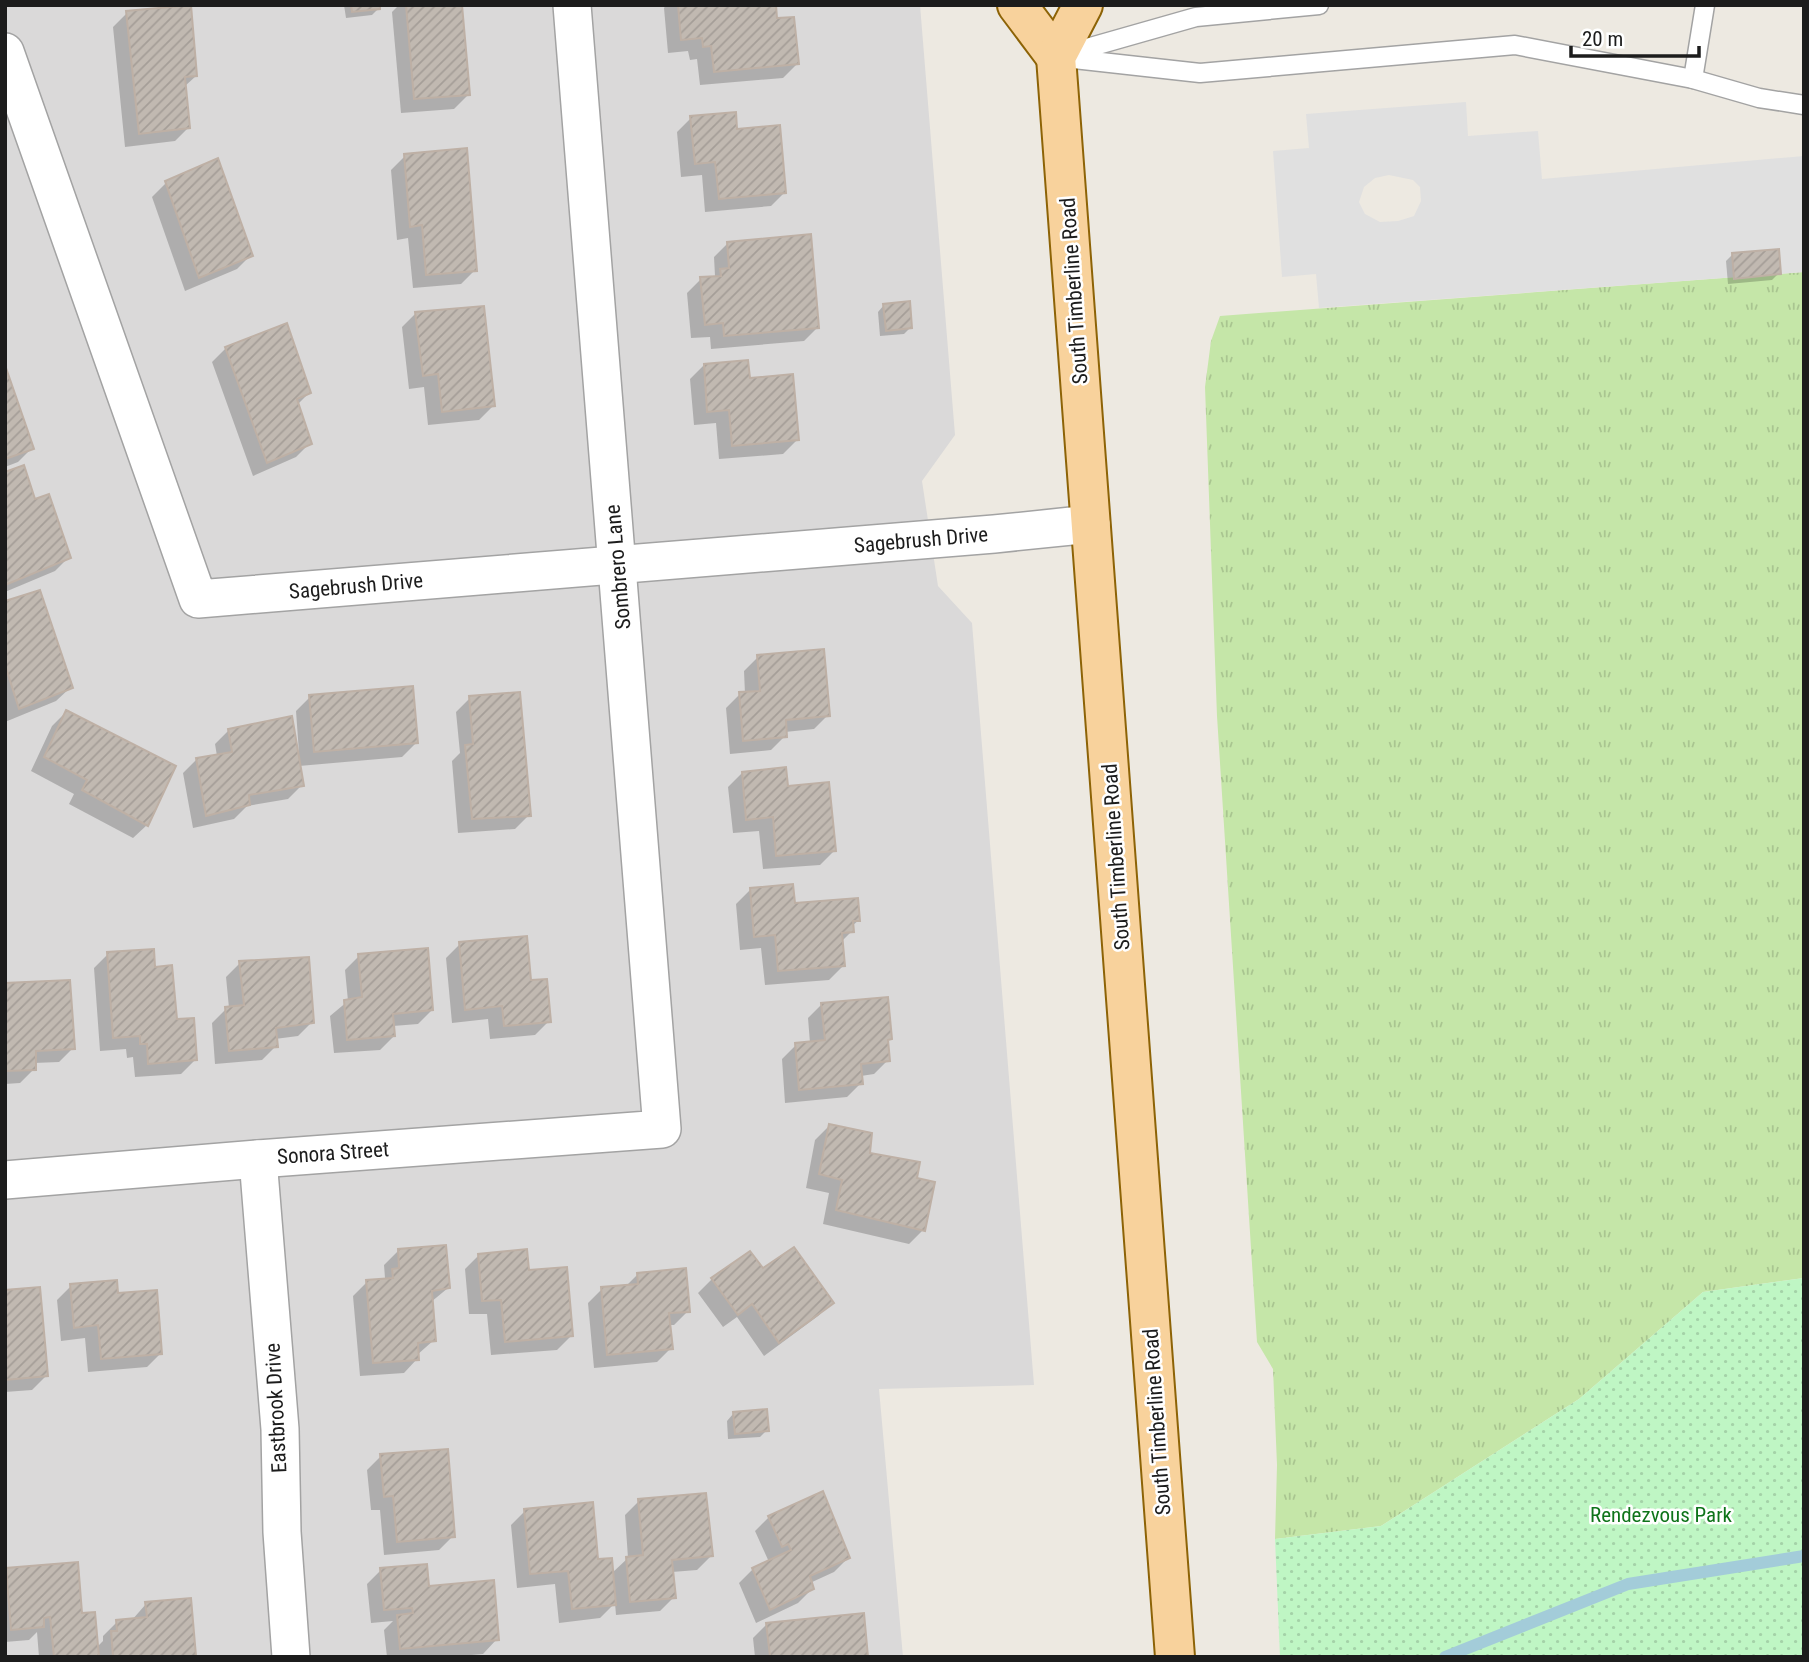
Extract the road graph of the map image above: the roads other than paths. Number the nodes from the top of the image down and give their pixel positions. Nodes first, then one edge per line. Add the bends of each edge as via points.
1 (572, 5) edge
2 (1017, 5) edge
3 (1083, 5) edge
4 (1319, 5) edge
5 (1705, 5) edge
6 (5, 52) edge
7 (1056, 57) junction
8 (1693, 79) junction
9 (1804, 105) edge
10 (1091, 524) junction
11 (618, 565) junction
12 (662, 1129) joint
13 (258, 1158) junction
14 (5, 1180) edge
15 (290, 1657) edge
16 (1175, 1657) edge

1 - 11 street, Sombrero Lane
2 - 7 main road
3 - 7 main road
4 - 7 lane via 1196,17
5 - 8 lane
6 - 11 street, Sagebrush Drive via 198,599
7 - 8 lane via 1200,73 1515,45
7 - 10 main road, South Timberline Road
8 - 9 lane
10 - 11 street, Sagebrush Drive
10 - 16 main road, South Timberline Road
11 - 12 street, Sombrero Lane
12 - 13 street, Sonora Street
13 - 14 street, Sonora Street
13 - 15 street, Eastbrook Drive via 280,1429

